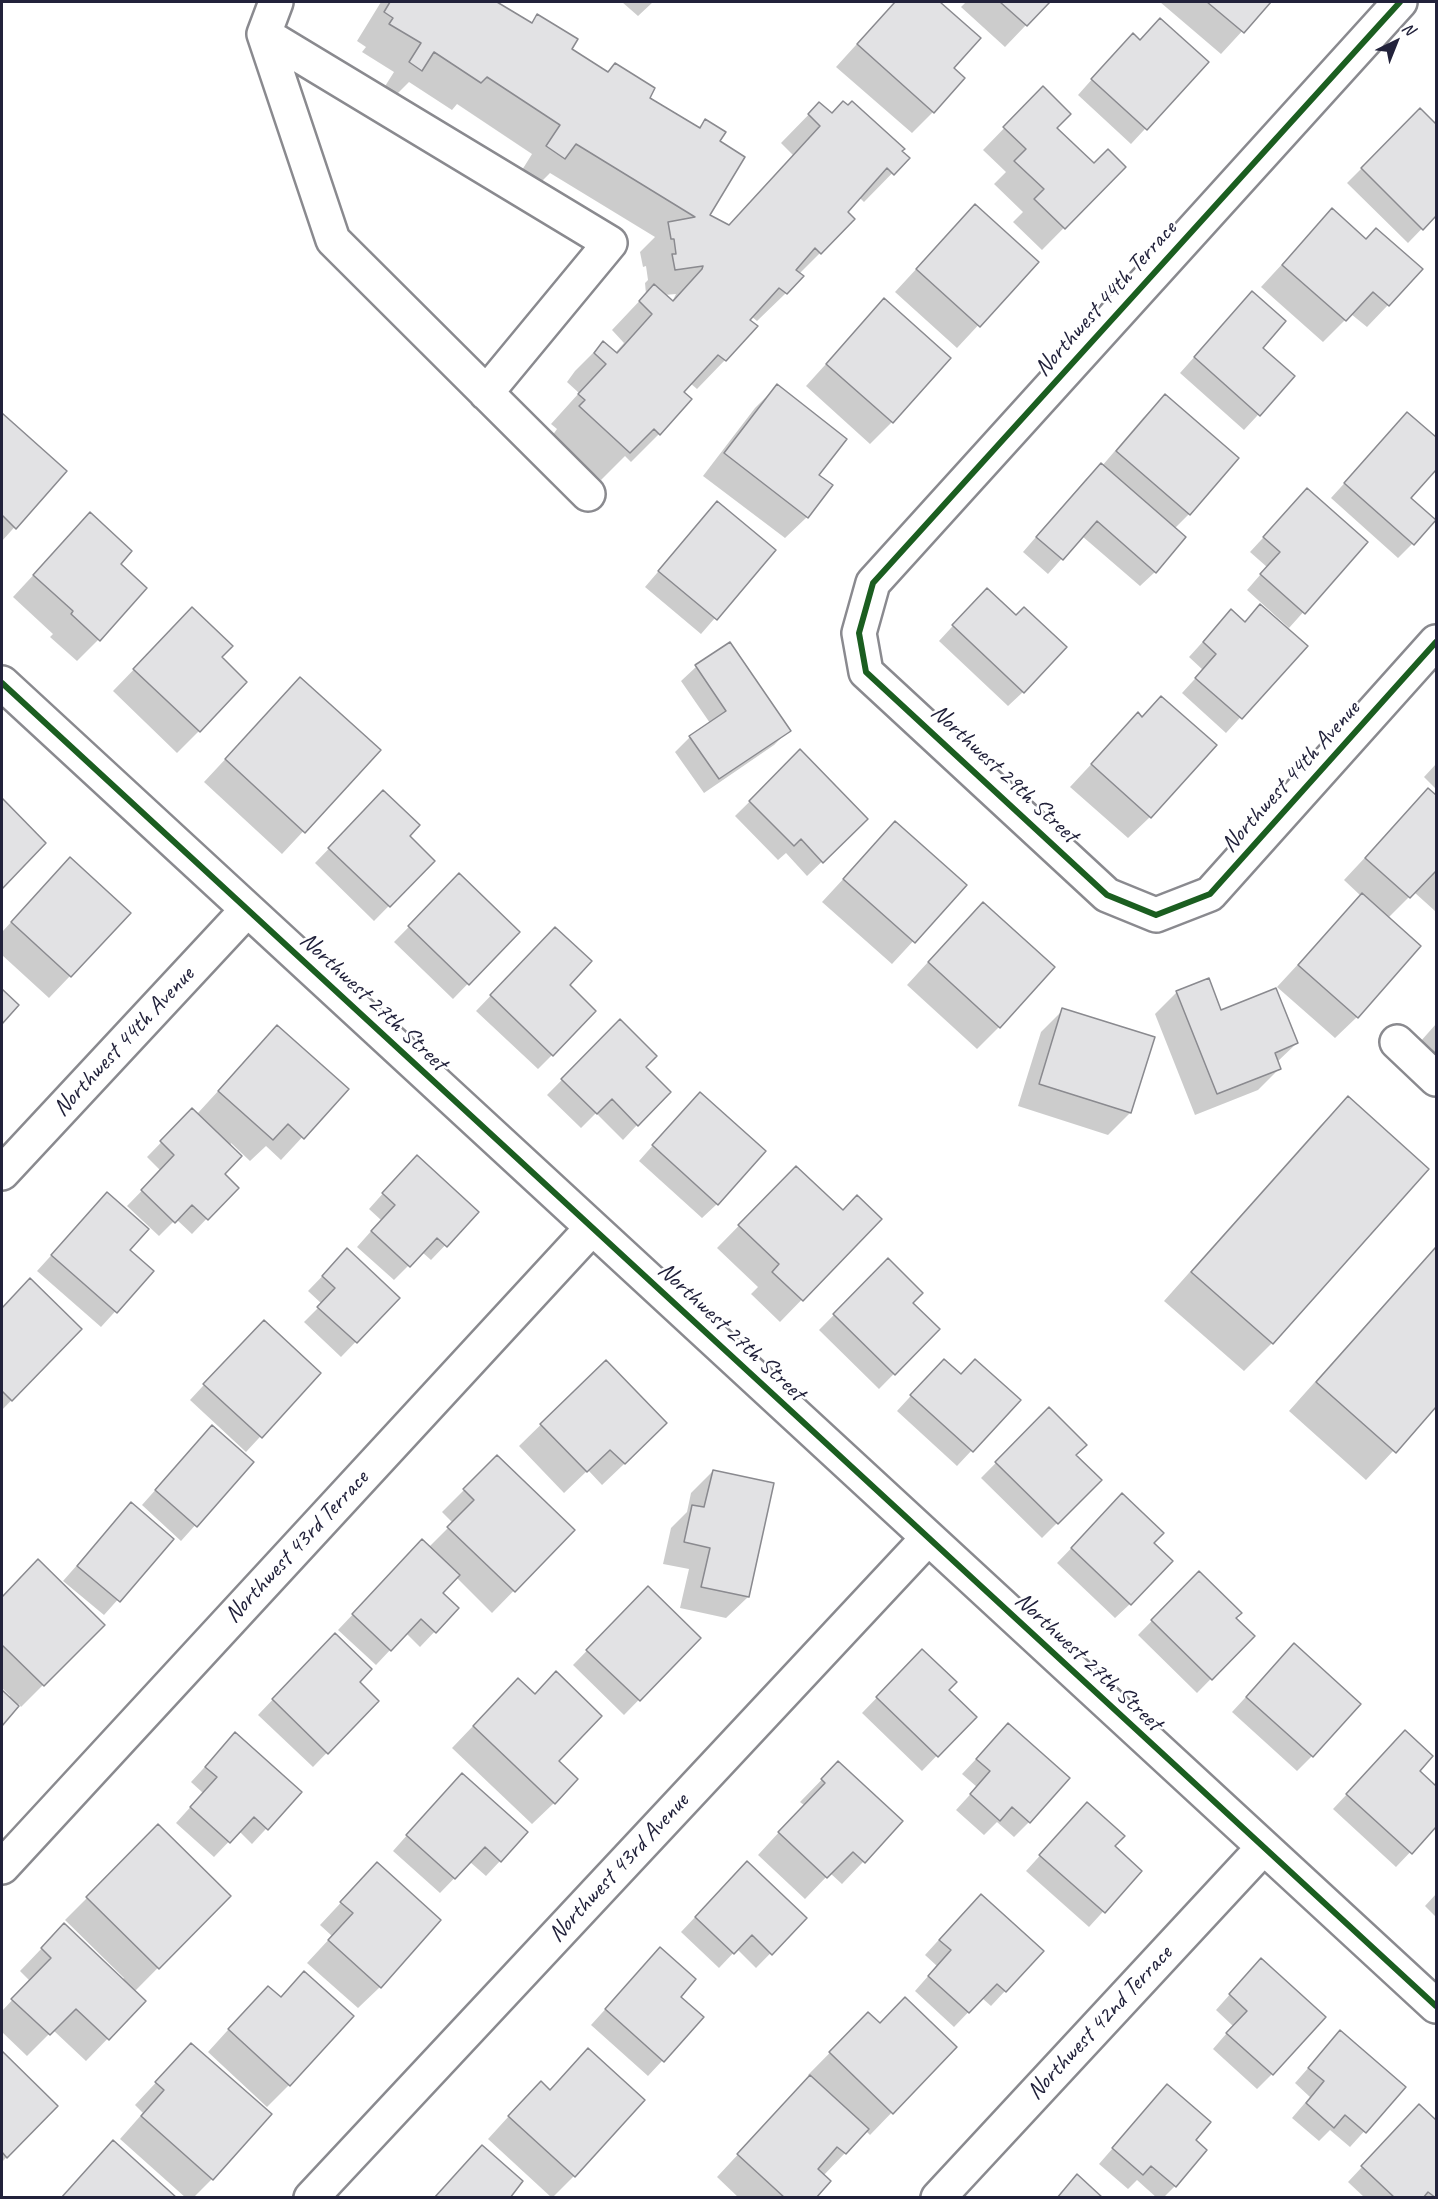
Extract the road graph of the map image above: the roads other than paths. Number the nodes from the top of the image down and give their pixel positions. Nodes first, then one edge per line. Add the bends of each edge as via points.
1 (276, 2) edge
2 (1400, 2) edge
3 (264, 34) junction
4 (486, 393) junction
5 (588, 494) dead end
6 (859, 633) joint
7 (1437, 642) edge
8 (2, 683) edge
9 (247, 910) junction
10 (1156, 915) joint
11 (1397, 1042) dead end
12 (1437, 1079) edge
13 (2, 1173) edge
14 (592, 1228) junction
15 (928, 1538) junction
16 (1263, 1848) junction
17 (2, 1867) edge
18 (1437, 2006) edge
19 (311, 2198) edge
20 (938, 2198) edge

1 - 3 street
2 - 6 street, Northwest 44th Terrace via 873,583
3 - 4 street via 333,240
3 - 4 street via 610,243
4 - 5 street
6 - 10 street, Northwest 29th Street via 866,672 1107,895
7 - 10 street, Northwest 44th Avenue via 1210,894
8 - 9 street, Northwest 27th Street
9 - 13 street, Northwest 44th Avenue
9 - 14 street, Northwest 27th Street
11 - 12 street
14 - 15 street, Northwest 27th Street
14 - 17 street, Northwest 43rd Terrace
15 - 16 street, Northwest 27th Street
15 - 19 street, Northwest 43rd Avenue
16 - 18 street, Northwest 27th Street
16 - 20 street, Northwest 42nd Terrace

